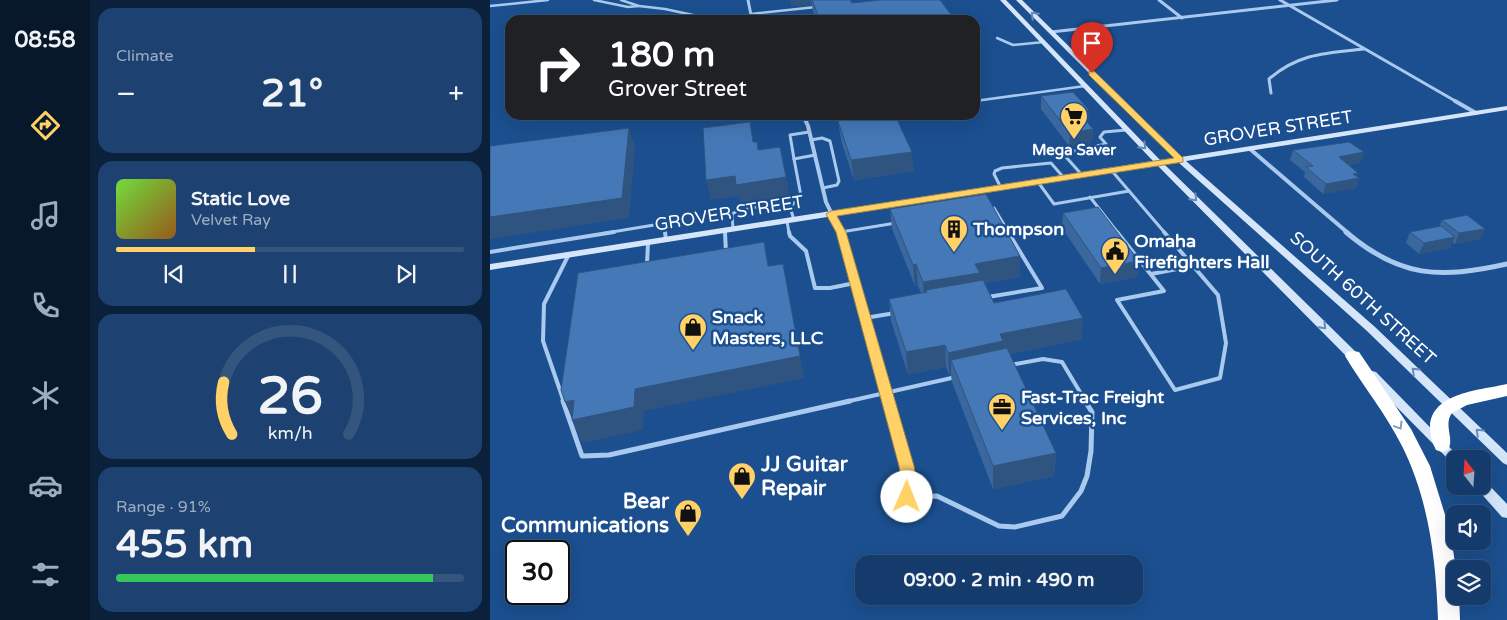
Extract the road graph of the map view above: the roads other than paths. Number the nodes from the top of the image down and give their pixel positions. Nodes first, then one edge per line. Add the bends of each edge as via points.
1 (548, 0) edge
2 (594, 0) edge
3 (622, 0) edge
4 (748, 0) edge
5 (1003, 0) edge
6 (1020, 0) edge
7 (1158, 0) edge
8 (1280, 0) edge
9 (1337, 0) edge
10 (1289, 5) junction
11 (490, 6) edge
12 (639, 6) junction
13 (817, 7) edge
14 (693, 15) edge
15 (751, 15) edge
16 (764, 15) edge
17 (1182, 18) junction
18 (1051, 32) junction
19 (997, 38) dead end
20 (1044, 42) junction
21 (1364, 49) junction
22 (1092, 73) junction
23 (1085, 86) junction
24 (1271, 93) dead end
25 (980, 100) edge
26 (1507, 108) edge
27 (1476, 113) junction
28 (805, 120) edge
29 (1126, 130) junction
30 (809, 132) junction
31 (811, 140) junction
32 (1250, 149) junction
33 (815, 155) junction
34 (794, 159) junction
35 (1180, 160) junction
36 (1160, 163) junction
37 (1112, 171) junction
38 (1082, 175) junction
39 (1064, 178) junction
40 (1038, 182) junction
41 (823, 188) junction
42 (1001, 188) junction
43 (1129, 191) junction
44 (1090, 197) junction
45 (790, 207) junction
46 (984, 209) edge
47 (831, 214) junction
48 (791, 220) junction
49 (897, 223) edge
50 (729, 230) junction
51 (841, 232) junction
52 (666, 240) junction
53 (648, 242) junction
54 (490, 252) edge
55 (569, 254) junction
56 (719, 257) edge
57 (1507, 264) edge
58 (1193, 266) junction
59 (490, 267) edge
60 (650, 268) edge
61 (1151, 274) junction
62 (855, 283) junction
63 (985, 298) edge
64 (898, 312) edge
65 (865, 318) junction
66 (1352, 356) junction
67 (1002, 367) edge
68 (963, 376) edge
69 (1507, 390) edge
70 (886, 393) junction
71 (1451, 404) junction
72 (1442, 445) junction
73 (1447, 450) edge
74 (1507, 460) edge
75 (1491, 495) edge
76 (907, 497) junction
77 (1507, 512) edge
78 (902, 513) dead end
79 (1449, 620) edge

1 - 11 lane
2 - 12 lane
3 - 12 lane
4 - 15 street
5 - 20 main road
18 -> 6 main road, SOUTH 60TH STREET
7 - 17 street
8 - 10 street
9 - 10 street
10 - 17 street
10 - 21 street
12 - 14 lane
13 - 16 lane
17 - 18 street
18 - 22 main road, SOUTH 60TH STREET
19 - 20 lane via 1011,45
20 - 22 main road via 1054,44 1073,63
20 - 23 main road
21 - 24 street via 1293,60 1269,79
21 - 27 street
22 - 35 main road, SOUTH 60TH STREET
23 - 25 lane
23 - 29 main road
26 - 27 main road, GROVER STREET
27 - 32 main road, GROVER STREET
28 - 30 street
29 -> 36 main road
29 - 38 lane via 1100,134 1106,144 1065,153
30 - 31 street
30 - 34 lane via 790,135
31 - 33 street
31 - 41 lane via 822,138 830,141 839,181 837,185
32 - 35 main road, GROVER STREET
32 - 57 street via 1364,247 1379,256 1408,268 1444,274 1460,274
33 - 34 lane
33 - 41 street
34 - 45 lane via 801,196
35 - 36 main road, GROVER STREET
71 -> 35 main road, SOUTH 60TH STREET
36 - 37 main road, GROVER STREET
36 -> 66 main road
37 - 38 main road, GROVER STREET
37 - 43 lane
38 - 39 main road, GROVER STREET
39 - 40 main road, GROVER STREET
39 - 42 lane via 1051,163 1002,168 994,174
40 - 42 main road, GROVER STREET
40 - 44 lane via 1054,204
41 - 47 street
42 - 47 main road, GROVER STREET
43 - 44 lane
43 - 58 lane
44 - 61 lane
45 - 48 lane
45 - 50 lane via 778,204 736,211 732,214
46 - 63 lane via 994,208 1042,288
47 - 48 main road, GROVER STREET
47 - 51 street
48 - 50 main road, GROVER STREET
48 - 62 lane via 790,236 806,251 814,288
49 - 51 lane
50 - 52 main road, GROVER STREET
50 - 56 lane via 726,253
51 - 62 street
52 - 53 main road, GROVER STREET
52 - 54 lane via 664,228 654,225
53 - 55 main road, GROVER STREET
53 - 60 lane
55 - 59 main road, GROVER STREET
55 - 70 lane via 544,304 543,341 582,456 609,455
58 - 61 lane
58 - 61 lane via 1218,295 1226,343 1220,378 1175,390 1117,300 1164,291
62 - 65 street
64 - 65 lane
65 - 70 street
66 - 72 main road
66 -> 79 highway via 1397,422 1423,475 1444,553
67 - 76 lane via 1040,359 1054,358 1062,362 1092,412 1091,451 1082,491 1062,516 1015,527 999,526 937,496
68 - 70 lane
69 - 71 highway
70 - 76 street via 909,478
71 - 72 highway via 1444,410 1440,422
74 -> 71 main road, SOUTH 60TH STREET
72 - 73 main road
75 - 77 main road
76 - 78 street

